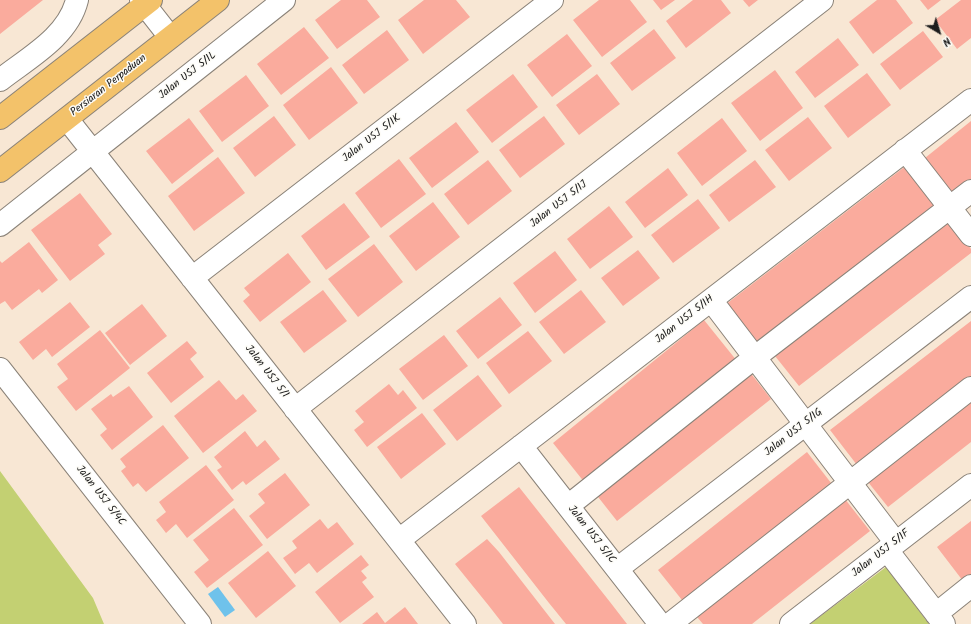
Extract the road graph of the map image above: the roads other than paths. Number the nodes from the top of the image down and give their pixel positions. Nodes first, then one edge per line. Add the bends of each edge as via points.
1 (77, 0) edge
2 (218, 0) edge
3 (284, 0) edge
4 (552, 0) edge
5 (822, 0) edge
6 (145, 2) edge
7 (170, 37) junction
8 (0, 80) edge
9 (971, 100) edge
10 (0, 118) edge
11 (67, 119) junction
12 (906, 150) junction
13 (92, 152) junction
14 (0, 171) edge
15 (971, 191) edge
16 (950, 207) junction
17 (0, 225) edge
18 (971, 235) edge
19 (192, 278) junction
20 (971, 297) edge
21 (710, 300) junction
22 (754, 358) junction
23 (0, 369) edge
24 (971, 388) edge
25 (295, 409) junction
26 (805, 424) junction
27 (521, 446) junction
28 (850, 482) junction
29 (971, 485) edge
30 (568, 506) junction
31 (399, 540) junction
32 (891, 547) junction
33 (617, 569) junction
34 (971, 586) edge
35 (940, 619) edge
36 (200, 624) edge
37 (465, 624) edge
38 (660, 624) edge
39 (670, 624) edge
40 (791, 624) edge

1 - 8 street via 66,25
2 - 7 main road, Persiaran Perpaduan
3 - 13 street, Jalan USJ 5/1L
4 - 19 street, Jalan USJ 5/1K
5 - 25 street, Jalan USJ 5/1J
6 - 7 street
6 - 10 main road
7 - 11 main road, Persiaran Perpaduan
9 - 12 street, Jalan USJ 5/1H
11 - 13 street, Jalan USJ 5/1
11 - 14 main road, Persiaran Perpaduan
12 - 16 street
12 - 21 street, Jalan USJ 5/1H
13 - 17 street
13 - 19 street, Jalan USJ 5/1
15 - 16 street
16 - 18 street
16 - 22 street
19 - 25 street, Jalan USJ 5/1
20 - 26 street, Jalan USJ 5/1G
21 - 22 street
21 - 27 street, Jalan USJ 5/1H
22 - 26 street
22 - 30 street
23 - 36 street, Jalan USJ 5/4C
24 - 28 street
25 - 31 street, Jalan USJ 5/1
26 - 28 street
26 - 33 street, Jalan USJ 5/1G
27 - 30 street, Jalan USJ 5/1C
27 - 31 street, Jalan USJ 5/1H
28 - 32 street
28 - 39 street
29 - 32 street, Jalan USJ 5/1F
30 - 33 street, Jalan USJ 5/1C
31 - 37 street, Jalan USJ 5/1
32 - 35 street
32 - 40 street, Jalan USJ 5/1F
33 - 38 street, Jalan USJ 5/1C
34 - 35 street

